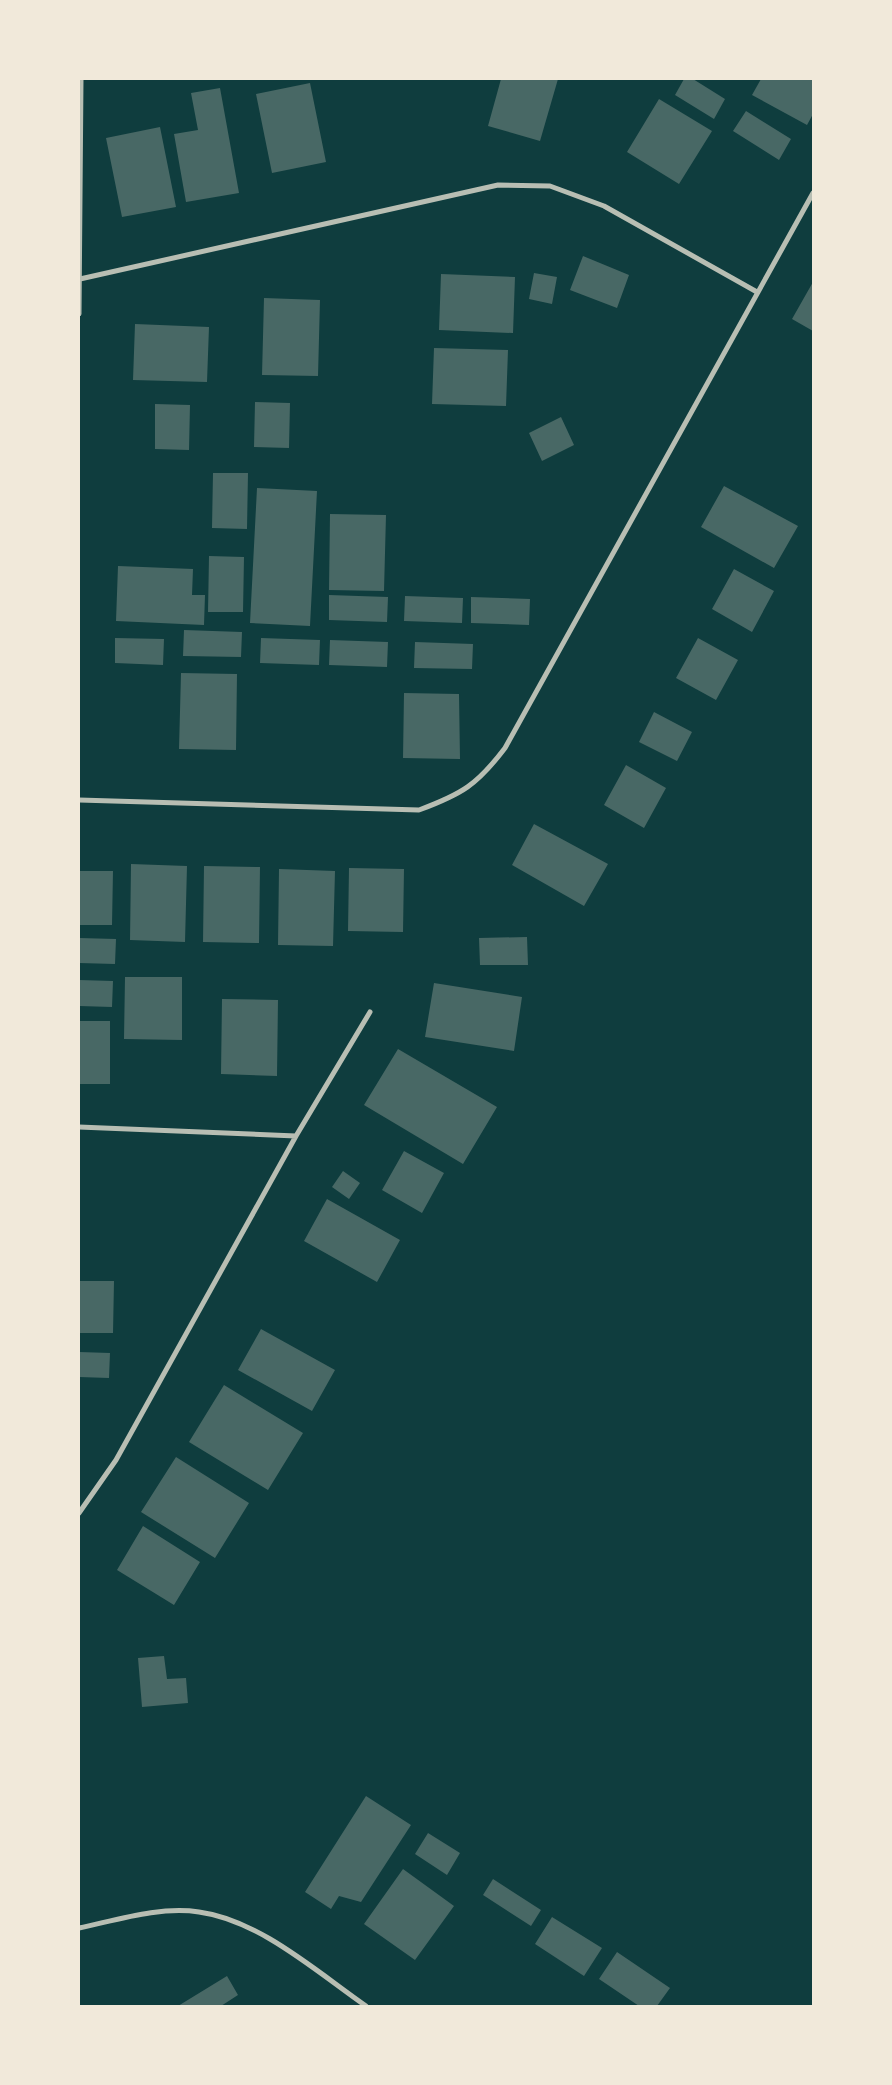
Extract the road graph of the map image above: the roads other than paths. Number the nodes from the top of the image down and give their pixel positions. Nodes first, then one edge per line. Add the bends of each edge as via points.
1 (81, 79) edge
2 (813, 193) edge
3 (80, 279) junction
4 (757, 292) junction
5 (79, 314) edge
6 (79, 800) edge
7 (370, 1012) dead end
8 (79, 1127) edge
9 (296, 1136) junction
10 (79, 1513) edge
11 (79, 1928) edge
12 (366, 2006) edge

1 - 3 street
2 - 4 street
3 - 4 street via 498,185 550,186 604,206
3 - 5 street
4 - 6 street via 505,748 486,774 468,788 419,810
7 - 9 street
8 - 9 street
9 - 10 street via 116,1460
11 - 12 street via 155,1913 198,1912 235,1920 261,1933

